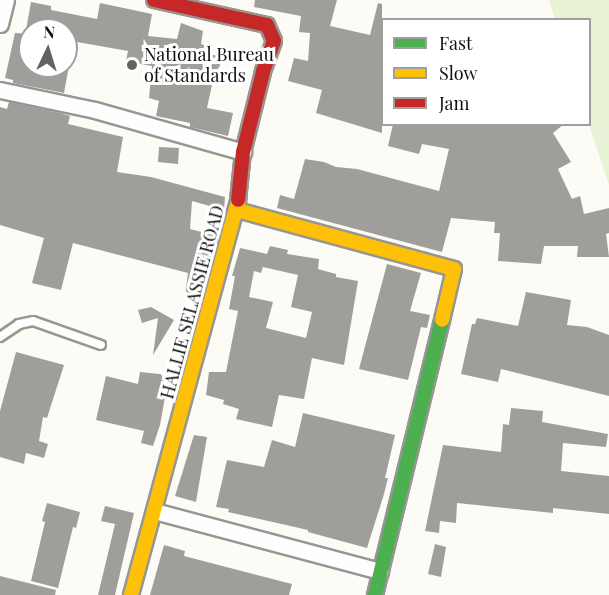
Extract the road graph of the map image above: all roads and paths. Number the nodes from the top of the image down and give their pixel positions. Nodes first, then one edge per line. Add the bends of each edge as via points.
1 (6, 0) edge
2 (154, 0) edge
3 (0, 24) edge
4 (0, 90) edge
5 (243, 152) junction
6 (237, 210) junction
7 (0, 337) edge
8 (101, 345) dead end
9 (154, 511) junction
10 (380, 571) junction
11 (131, 595) edge
12 (375, 595) edge

1 - 3 street
2 - 5 street, HALLIE SELASSIE ROAD via 267,25 271,30 273,46
4 - 5 street via 95,110
5 - 6 street, HALLIE SELASSIE ROAD
6 - 9 street, HALLIE SELASSIE ROAD
6 - 10 street via 454,269
7 - 8 lane via 19,324 33,321
9 - 10 street
9 - 11 street, HALLIE SELASSIE ROAD
10 - 12 street

